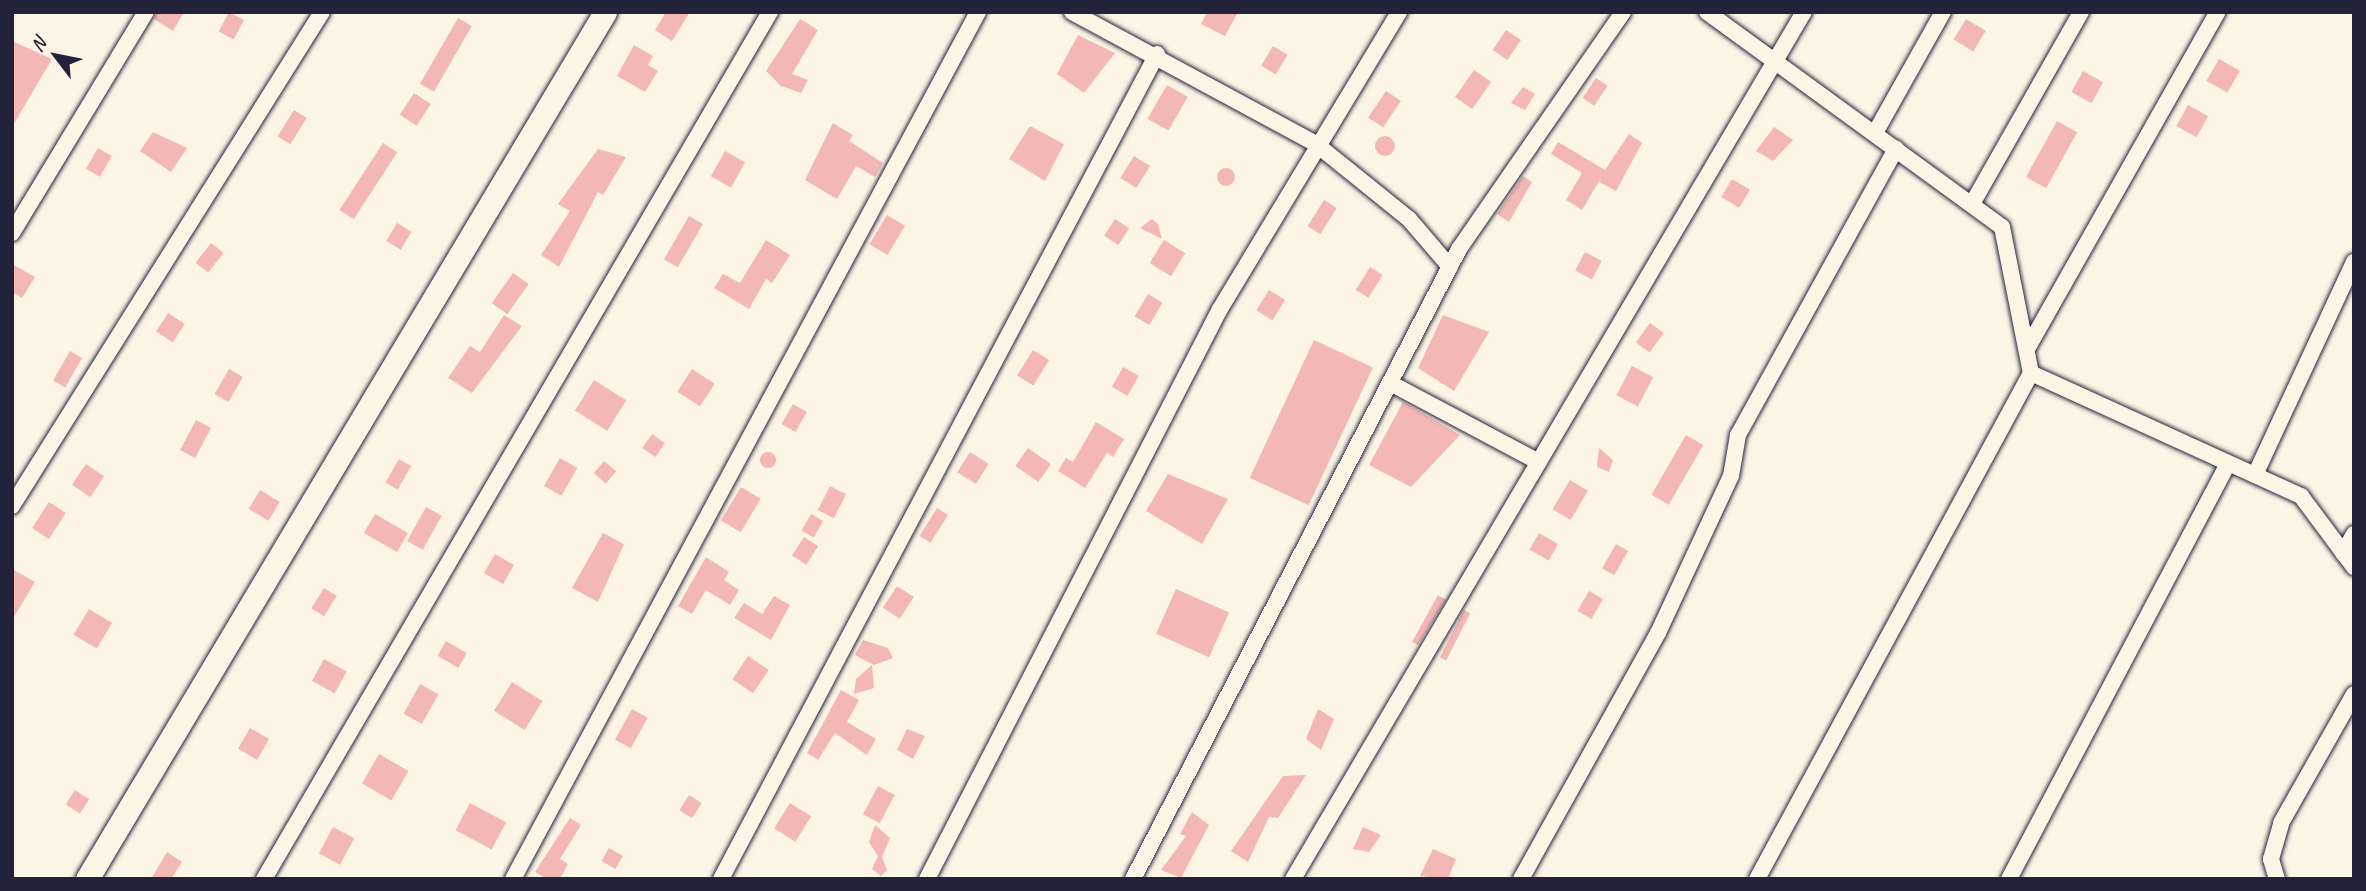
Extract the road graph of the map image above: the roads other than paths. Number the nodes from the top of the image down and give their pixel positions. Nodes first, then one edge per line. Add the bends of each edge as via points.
1 (146, 12) edge
2 (322, 12) edge
3 (605, 12) edge
4 (770, 12) edge
5 (978, 12) edge
6 (1072, 12) edge
7 (1399, 12) edge
8 (1623, 12) edge
9 (1707, 12) edge
10 (1804, 12) edge
11 (1943, 12) edge
12 (2081, 12) edge
13 (2218, 12) edge
14 (1157, 54) junction
15 (1775, 61) junction
16 (1875, 133) junction
17 (1316, 144) junction
18 (1896, 149) junction
19 (1972, 204) junction
20 (12, 233) edge
21 (2354, 262) edge
22 (1450, 267) junction
23 (2027, 349) junction
24 (2031, 373) junction
25 (1392, 384) junction
26 (1539, 462) junction
27 (2228, 463) junction
28 (2255, 475) junction
29 (12, 506) edge
30 (2354, 534) edge
31 (2343, 553) junction
32 (2354, 567) edge
33 (2354, 694) edge
34 (88, 879) edge
35 (264, 879) edge
36 (513, 879) edge
37 (721, 879) edge
38 (927, 879) edge
39 (1133, 879) edge
40 (1293, 879) edge
41 (1521, 879) edge
42 (1757, 879) edge
43 (2009, 879) edge
44 (2277, 879) edge

1 - 20 street
2 - 29 street
3 - 34 street
4 - 35 street
5 - 36 street
6 - 14 street
7 - 17 street
8 - 22 street
9 - 15 street
10 - 15 street
11 - 16 street
12 - 19 street
13 - 23 street
14 - 17 street
14 - 37 street
15 - 16 street
15 - 26 street
16 - 18 street
17 - 22 street via 1409,219
17 - 38 street via 1220,309
18 - 19 street
18 - 41 street via 1738,435 1731,476 1658,634
19 - 23 street via 2002,226
21 - 28 street
22 - 25 street
23 - 24 street
24 - 27 street
24 - 42 street
25 - 26 street
25 - 39 street
26 - 40 street
27 - 28 street
27 - 43 street
28 - 31 street via 2301,496
30 - 31 street
31 - 32 street
33 - 44 street via 2281,823 2272,859

